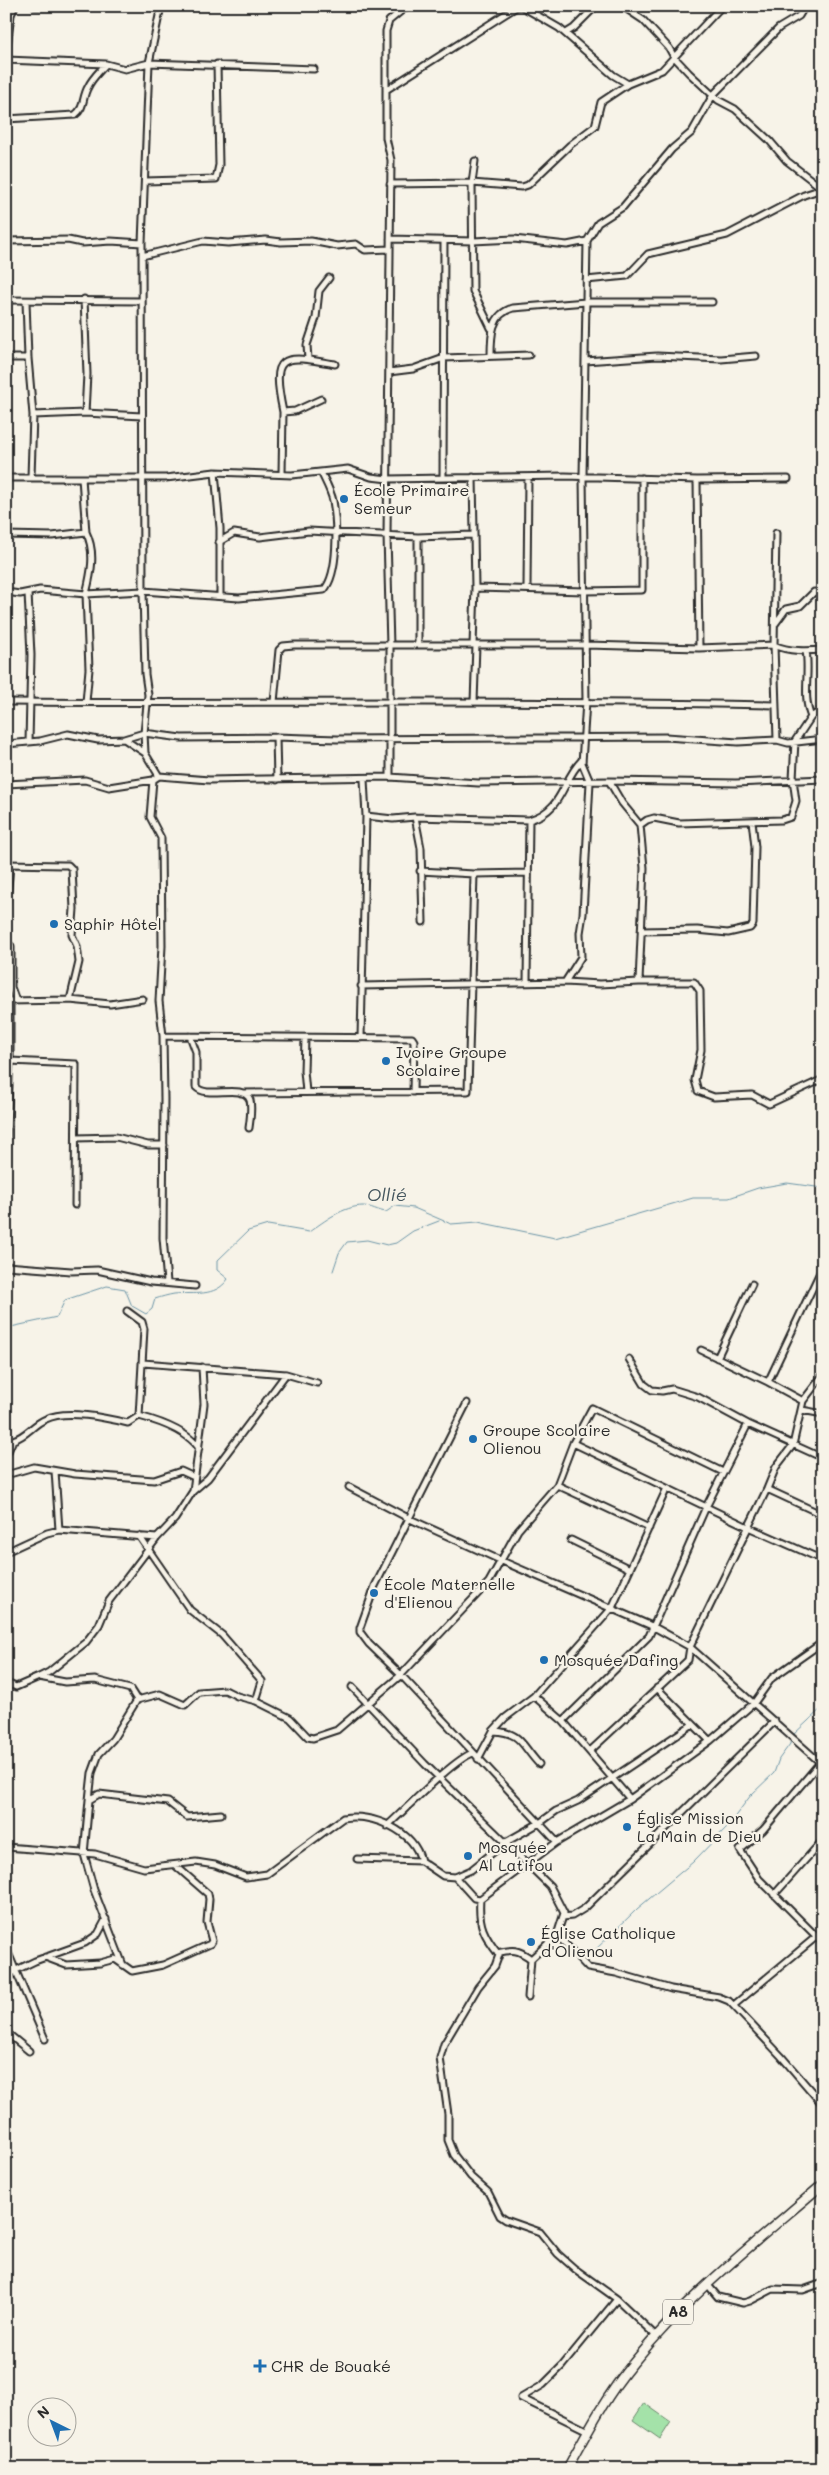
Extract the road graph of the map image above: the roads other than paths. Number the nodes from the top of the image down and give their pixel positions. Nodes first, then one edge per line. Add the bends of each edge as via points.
1 (15, 6) edge
2 (35, 6) edge
3 (44, 6) edge
4 (85, 6) edge
5 (103, 6) edge
6 (149, 6) edge
7 (407, 6) edge
8 (520, 6) edge
9 (596, 6) edge
10 (622, 6) edge
11 (722, 6) edge
12 (806, 6) edge
13 (161, 7) edge
14 (566, 33) junction
15 (6, 55) edge
16 (674, 58) junction
17 (6, 60) edge
18 (149, 63) junction
19 (106, 64) junction
20 (217, 64) junction
21 (314, 68) dead end
22 (628, 84) junction
23 (386, 90) junction
24 (713, 95) junction
25 (6, 119) edge
26 (475, 161) dead end
27 (145, 181) junction
28 (472, 183) junction
29 (390, 184) junction
30 (822, 189) edge
31 (390, 239) junction
32 (444, 240) junction
33 (6, 241) edge
34 (473, 241) junction
35 (587, 241) junction
36 (142, 243) junction
37 (390, 249) junction
38 (142, 256) junction
39 (329, 278) dead end
40 (586, 280) junction
41 (84, 299) junction
42 (6, 300) edge
43 (26, 301) junction
44 (142, 301) junction
45 (586, 302) junction
46 (712, 302) dead end
47 (492, 328) junction
48 (491, 355) junction
49 (529, 355) dead end
50 (756, 356) dead end
51 (6, 358) edge
52 (28, 358) junction
53 (444, 358) junction
54 (308, 359) junction
55 (585, 361) junction
56 (335, 364) dead end
57 (389, 372) junction
58 (321, 399) dead end
59 (283, 412) junction
60 (85, 413) junction
61 (33, 415) junction
62 (142, 416) junction
63 (215, 472) junction
64 (321, 472) junction
65 (282, 474) junction
66 (31, 477) junction
67 (143, 477) junction
68 (443, 477) junction
69 (473, 477) junction
70 (528, 477) junction
71 (583, 477) junction
72 (6, 478) edge
73 (82, 478) junction
74 (642, 478) junction
75 (388, 479) junction
76 (788, 479) dead end
77 (697, 480) junction
78 (86, 532) junction
79 (335, 532) junction
80 (776, 533) dead end
81 (6, 535) edge
82 (472, 535) junction
83 (387, 536) junction
84 (418, 537) junction
85 (218, 542) junction
86 (475, 588) junction
87 (527, 588) junction
88 (143, 591) junction
89 (585, 591) junction
90 (6, 592) edge
91 (28, 593) junction
92 (823, 593) edge
93 (86, 594) junction
94 (220, 596) junction
95 (775, 625) junction
96 (418, 644) junction
97 (474, 645) junction
98 (587, 645) junction
99 (774, 645) junction
100 (390, 646) junction
101 (699, 648) junction
102 (823, 650) edge
103 (806, 651) junction
104 (586, 701) junction
105 (6, 702) edge
106 (31, 702) junction
107 (86, 702) junction
108 (148, 702) junction
109 (274, 702) junction
110 (390, 702) junction
111 (474, 702) junction
112 (775, 705) junction
113 (823, 708) edge
114 (811, 717) junction
115 (144, 734) junction
116 (276, 736) junction
117 (584, 737) junction
118 (391, 738) junction
119 (124, 739) junction
120 (823, 739) edge
121 (777, 740) junction
122 (794, 741) junction
123 (29, 742) junction
124 (6, 744) edge
125 (145, 753) junction
126 (582, 759) junction
127 (159, 776) junction
128 (390, 778) junction
129 (364, 779) junction
130 (793, 779) junction
131 (823, 779) edge
132 (153, 780) junction
133 (277, 780) junction
134 (609, 781) junction
135 (568, 782) junction
136 (590, 782) junction
137 (6, 784) edge
138 (366, 816) junction
139 (415, 817) junction
140 (529, 820) junction
141 (752, 821) junction
142 (640, 825) junction
143 (8, 864) edge
144 (420, 871) junction
145 (528, 873) junction
146 (474, 874) junction
147 (6, 909) edge
148 (423, 922) dead end
149 (641, 931) junction
150 (6, 942) edge
151 (470, 982) junction
152 (527, 982) junction
153 (565, 982) junction
154 (639, 982) junction
155 (361, 986) junction
156 (143, 999) dead end
157 (70, 1000) junction
158 (11, 1001) edge
159 (163, 1036) junction
160 (190, 1036) junction
161 (305, 1038) junction
162 (361, 1038) junction
163 (10, 1061) junction
164 (823, 1079) edge
165 (241, 1092) junction
166 (306, 1092) junction
167 (413, 1092) junction
168 (249, 1128) dead end
169 (6, 1129) edge
170 (76, 1138) junction
171 (164, 1145) junction
172 (6, 1146) edge
173 (75, 1205) dead end
174 (6, 1266) edge
175 (823, 1266) edge
176 (167, 1282) junction
177 (752, 1284) dead end
178 (195, 1286) dead end
179 (127, 1312) dead end
180 (700, 1350) dead end
181 (717, 1358) junction
182 (629, 1359) dead end
183 (143, 1363) junction
184 (202, 1367) junction
185 (286, 1374) junction
186 (823, 1375) edge
187 (768, 1382) junction
188 (317, 1383) dead end
189 (802, 1401) junction
190 (467, 1403) dead end
191 (802, 1410) junction
192 (823, 1414) edge
193 (138, 1416) junction
194 (748, 1424) junction
195 (573, 1443) junction
196 (793, 1445) junction
197 (199, 1448) junction
198 (6, 1456) edge
199 (823, 1458) edge
200 (55, 1471) junction
201 (723, 1472) junction
202 (6, 1475) edge
203 (194, 1477) junction
204 (557, 1485) junction
205 (349, 1487) dead end
206 (667, 1488) junction
207 (767, 1489) junction
208 (193, 1491) junction
209 (706, 1507) junction
210 (823, 1515) edge
211 (410, 1518) junction
212 (748, 1527) junction
213 (649, 1528) junction
214 (59, 1530) junction
215 (139, 1536) junction
216 (157, 1538) junction
217 (571, 1540) dead end
218 (148, 1550) junction
219 (6, 1552) edge
220 (823, 1560) edge
221 (502, 1561) junction
222 (630, 1569) junction
223 (612, 1608) junction
224 (654, 1627) junction
225 (823, 1642) edge
226 (690, 1647) junction
227 (401, 1675) junction
228 (39, 1677) junction
229 (6, 1682) edge
230 (352, 1687) dead end
231 (657, 1688) junction
232 (534, 1696) junction
233 (137, 1700) junction
234 (256, 1702) junction
235 (754, 1703) junction
236 (368, 1705) junction
237 (563, 1721) junction
238 (775, 1722) junction
239 (693, 1724) junction
240 (493, 1731) junction
241 (710, 1741) junction
242 (590, 1751) junction
243 (473, 1753) junction
244 (478, 1759) junction
245 (822, 1762) edge
246 (539, 1764) dead end
247 (613, 1776) junction
248 (440, 1778) junction
249 (630, 1798) junction
250 (89, 1800) junction
251 (221, 1814) dead end
252 (541, 1822) junction
253 (387, 1826) junction
254 (823, 1840) edge
255 (506, 1842) junction
256 (557, 1842) junction
257 (6, 1847) edge
258 (84, 1854) junction
259 (358, 1859) dead end
260 (421, 1861) junction
261 (526, 1864) junction
262 (176, 1866) junction
263 (455, 1877) junction
264 (774, 1895) junction
265 (480, 1899) junction
266 (563, 1917) junction
267 (106, 1919) junction
268 (557, 1935) junction
269 (816, 1937) junction
270 (823, 1943) edge
271 (6, 1948) edge
272 (497, 1953) junction
273 (45, 1957) junction
274 (531, 1959) junction
275 (123, 1964) junction
276 (15, 1970) junction
277 (6, 1975) edge
278 (528, 1997) dead end
279 (734, 2005) junction
280 (6, 2032) edge
281 (45, 2039) dead end
282 (30, 2051) dead end
283 (823, 2092) edge
284 (817, 2097) junction
285 (823, 2106) edge
286 (823, 2184) edge
287 (823, 2283) edge
288 (706, 2284) junction
289 (617, 2299) junction
290 (656, 2336) junction
291 (588, 2430) junction
292 (567, 2469) edge

1 - 15 street
2 - 3 street
4 - 5 street
6 - 13 street
7 - 23 street via 389,21 386,31
8 - 14 street
8 - 23 street
9 - 14 street
10 - 16 street via 642,20 669,48
11 - 16 street
12 - 24 street
13 - 18 street
14 - 22 street via 613,75
16 - 22 street via 656,74
16 - 24 street
17 - 19 street
18 - 19 street via 125,68
18 - 20 street
18 - 27 street
19 - 25 street via 91,81 80,111 74,115
20 - 21 street
20 - 27 street via 219,156 216,179
22 - 28 street via 602,102 595,126 528,185
23 - 29 street
24 - 30 street via 735,110 787,161
24 - 35 street via 692,132 672,149 623,207 598,223
26 - 28 street
27 - 36 street
28 - 29 street
28 - 34 street
29 - 31 street
30 - 40 street via 727,235 648,254 627,276
31 - 32 street
31 - 37 street
32 - 34 street
32 - 53 street
33 - 36 street
34 - 35 street via 514,239 567,245
34 - 47 street via 473,291
35 - 40 street
36 - 38 street
37 - 38 street via 365,250 356,244 337,246 311,241 266,240 228,244 203,241
37 - 57 street
38 - 44 street
39 - 54 street via 319,291 316,318 307,345
40 - 45 street
41 - 43 street
41 - 44 street
41 - 60 street
42 - 43 street
43 - 52 street
44 - 62 street
45 - 46 street
45 - 47 street via 513,308 505,311
45 - 55 street
47 - 48 street
48 - 49 street
48 - 53 street
50 - 55 street via 721,359 657,356
51 - 52 street
52 - 61 street
53 - 57 street via 413,369
53 - 68 street
54 - 56 street
54 - 59 street via 288,358 282,364 278,386
55 - 71 street
57 - 75 street
58 - 59 street via 295,411
59 - 65 street
60 - 61 street
60 - 62 street
61 - 66 street
62 - 67 street
63 - 65 street
63 - 67 street via 166,478
63 - 85 street via 220,528
64 - 65 street
64 - 75 street via 348,469
64 - 79 street via 332,501
66 - 72 street
66 - 73 street
67 - 73 street
67 - 88 street
68 - 69 street
68 - 75 street
69 - 70 street
69 - 82 street
70 - 71 street
70 - 87 street
71 - 74 street
71 - 89 street
73 - 78 street
74 - 77 street
74 - 89 street via 642,590
75 - 83 street
76 - 77 street
77 - 101 street
78 - 81 street via 52,536
78 - 93 street via 92,551
79 - 83 street
79 - 85 street via 309,531 260,537 234,533
79 - 94 street via 334,563 324,590 266,597
80 - 95 street
82 - 84 street
82 - 86 street
83 - 84 street
83 - 100 street
84 - 96 street
85 - 94 street
86 - 87 street
86 - 97 street
87 - 89 street
88 - 93 street
88 - 94 street
88 - 108 street
89 - 98 street
90 - 91 street
91 - 93 street via 40,590
91 - 106 street
92 - 95 street via 814,592 800,606 786,609
93 - 107 street via 89,669
95 - 99 street
96 - 97 street
96 - 100 street
97 - 98 street
97 - 111 street
98 - 101 street
98 - 104 street
99 - 101 street
99 - 103 street
99 - 112 street
100 - 109 street via 283,646 279,650
100 - 110 street
102 - 103 street
103 - 114 street via 809,670 806,696
104 - 111 street
104 - 112 street
104 - 117 street
105 - 106 street
106 - 107 street
106 - 123 street
107 - 108 street
108 - 109 street
108 - 115 street
109 - 110 street
110 - 111 street
110 - 118 street
112 - 121 street
113 - 114 street
114 - 122 street
115 - 116 street via 181,738
115 - 119 street
115 - 125 street
116 - 118 street
116 - 133 street
117 - 118 street
117 - 121 street via 738,742
117 - 126 street
118 - 128 street
119 - 123 street via 98,740 68,734
119 - 125 street
120 - 122 street
121 - 122 street
122 - 130 street
123 - 124 street
125 - 127 street
126 - 135 street
126 - 136 street via 584,773
127 - 132 street
127 - 133 street
128 - 129 street
128 - 135 street via 478,783
129 - 133 street
129 - 138 street
130 - 131 street
130 - 134 street via 736,783
130 - 141 street via 796,801 791,817
132 - 137 street via 109,786 85,780
132 - 159 street via 150,817 161,838 159,1001
134 - 136 street
134 - 142 street via 622,804
135 - 136 street
135 - 140 street via 560,798 548,810
136 - 153 street via 581,957
138 - 139 street
138 - 155 street
139 - 140 street
139 - 144 street via 420,834
140 - 145 street
141 - 142 street via 679,823 654,818
141 - 149 street via 755,847 750,928 728,934 696,930
142 - 149 street via 644,868
143 - 147 street
143 - 157 street via 68,865 72,869 72,935 79,962
144 - 146 street
144 - 148 street
145 - 146 street
145 - 152 street
146 - 151 street via 475,918
149 - 154 street
150 - 158 street via 11,946
151 - 152 street
151 - 155 street
151 - 167 street via 469,1090
152 - 153 street
153 - 154 street
154 - 164 street via 696,984 700,992 701,1050 695,1080 696,1087 704,1095 752,1095 769,1104
155 - 162 street
156 - 157 street via 110,1004
157 - 158 street
158 - 163 street
159 - 160 street
159 - 171 street
160 - 161 street
160 - 165 street via 196,1052 195,1082 198,1090
161 - 162 street
161 - 166 street
162 - 167 street via 413,1039
163 - 169 street
163 - 170 street via 76,1064
165 - 166 street
165 - 168 street via 250,1100
166 - 167 street
169 - 172 street
170 - 171 street via 116,1138
170 - 173 street
171 - 176 street via 163,1238
174 - 176 street via 97,1270 151,1282
175 - 187 street
176 - 178 street
177 - 181 street
179 - 183 street via 142,1322
180 - 181 street
181 - 187 street
182 - 194 street via 644,1384 652,1390 682,1391
183 - 184 street
183 - 193 street
184 - 185 street
184 - 197 street via 204,1404
185 - 188 street
185 - 208 street via 208,1478
186 - 189 street
187 - 189 street
189 - 191 street
190 - 211 street
191 - 192 street
191 - 196 street
193 - 197 street via 170,1428 195,1442
193 - 198 street via 128,1423 95,1416 45,1419 13,1440
194 - 196 street
194 - 201 street
195 - 201 street via 592,1408
195 - 204 street
195 - 206 street
196 - 199 street
196 - 207 street via 776,1467
197 - 203 street
200 - 202 street via 34,1467
200 - 203 street via 154,1480 181,1471
200 - 214 street
201 - 209 street
203 - 208 street
204 - 213 street
204 - 221 street via 518,1530
205 - 211 street
206 - 209 street
206 - 213 street
207 - 210 street
207 - 212 street
208 - 216 street via 175,1519
209 - 212 street
209 - 224 street
211 - 221 street
211 - 227 street via 375,1586 360,1628 369,1644
212 - 220 street
212 - 226 street
213 - 222 street
214 - 215 street
214 - 219 street
215 - 216 street
215 - 218 street
216 - 218 street
217 - 222 street
218 - 228 street via 109,1601 100,1625 86,1642
218 - 234 street via 190,1610 222,1635 262,1681
221 - 223 street
221 - 227 street via 489,1582
222 - 223 street
223 - 224 street
223 - 232 street
224 - 226 street
224 - 237 street via 649,1636
225 - 235 street via 772,1678
226 - 231 street via 688,1660
226 - 235 street
227 - 236 street
227 - 243 street
228 - 229 street via 16,1687
228 - 233 street via 65,1682 95,1680 119,1685 130,1689
230 - 236 street
231 - 239 street
231 - 242 street
232 - 237 street
232 - 240 street
233 - 234 street via 160,1694 185,1705 199,1692 225,1690
233 - 250 street via 113,1739 99,1754 92,1773
234 - 236 street via 290,1718 308,1737 313,1738 337,1730
235 - 238 street
235 - 241 street
236 - 248 street
237 - 242 street
238 - 245 street
238 - 266 street via 585,1908
239 - 241 street
239 - 247 street
240 - 244 street
240 - 246 street via 514,1734
241 - 249 street
242 - 247 street
243 - 244 street
243 - 248 street via 466,1755
244 - 252 street
245 - 264 street via 769,1823 740,1850
247 - 249 street
247 - 252 street
248 - 253 street
248 - 255 street
249 - 256 street
250 - 251 street via 99,1794 135,1797 168,1802 188,1817
250 - 258 street
252 - 255 street
252 - 256 street
253 - 260 street via 410,1839
253 - 262 street via 368,1817 343,1818 267,1874 246,1877 215,1865 196,1862
254 - 264 street
255 - 261 street
255 - 263 street via 471,1870
256 - 261 street
257 - 258 street
258 - 262 street via 144,1868
258 - 267 street
259 - 260 street
260 - 263 street via 443,1876
261 - 265 street
261 - 266 street via 550,1886 561,1904
262 - 275 street via 208,1894 207,1922 212,1941 163,1965 132,1971
263 - 265 street via 474,1898
264 - 269 street
265 - 272 street via 479,1911 485,1938
266 - 268 street
267 - 273 street via 98,1934 85,1943
267 - 275 street
268 - 274 street
268 - 279 street via 588,1968 671,1989 719,1997
269 - 270 street
269 - 279 street
271 - 276 street
272 - 274 street via 520,1950
272 - 289 street via 495,1966 478,1987 444,2044 440,2058 448,2114 448,2140 454,2155 488,2192 500,2216 540,2232 575,2269
273 - 275 street via 66,1966 115,1959
273 - 276 street
274 - 278 street
276 - 277 street
276 - 281 street
279 - 284 street
280 - 282 street
283 - 284 street
284 - 285 street
286 - 288 main road, A8
287 - 288 street via 803,2290 773,2289 747,2303 718,2297
288 - 290 main road, A8
289 - 290 street
289 - 291 street via 562,2366 543,2385 521,2398
290 - 291 main road, A8 via 633,2363
291 - 292 main road, A8

